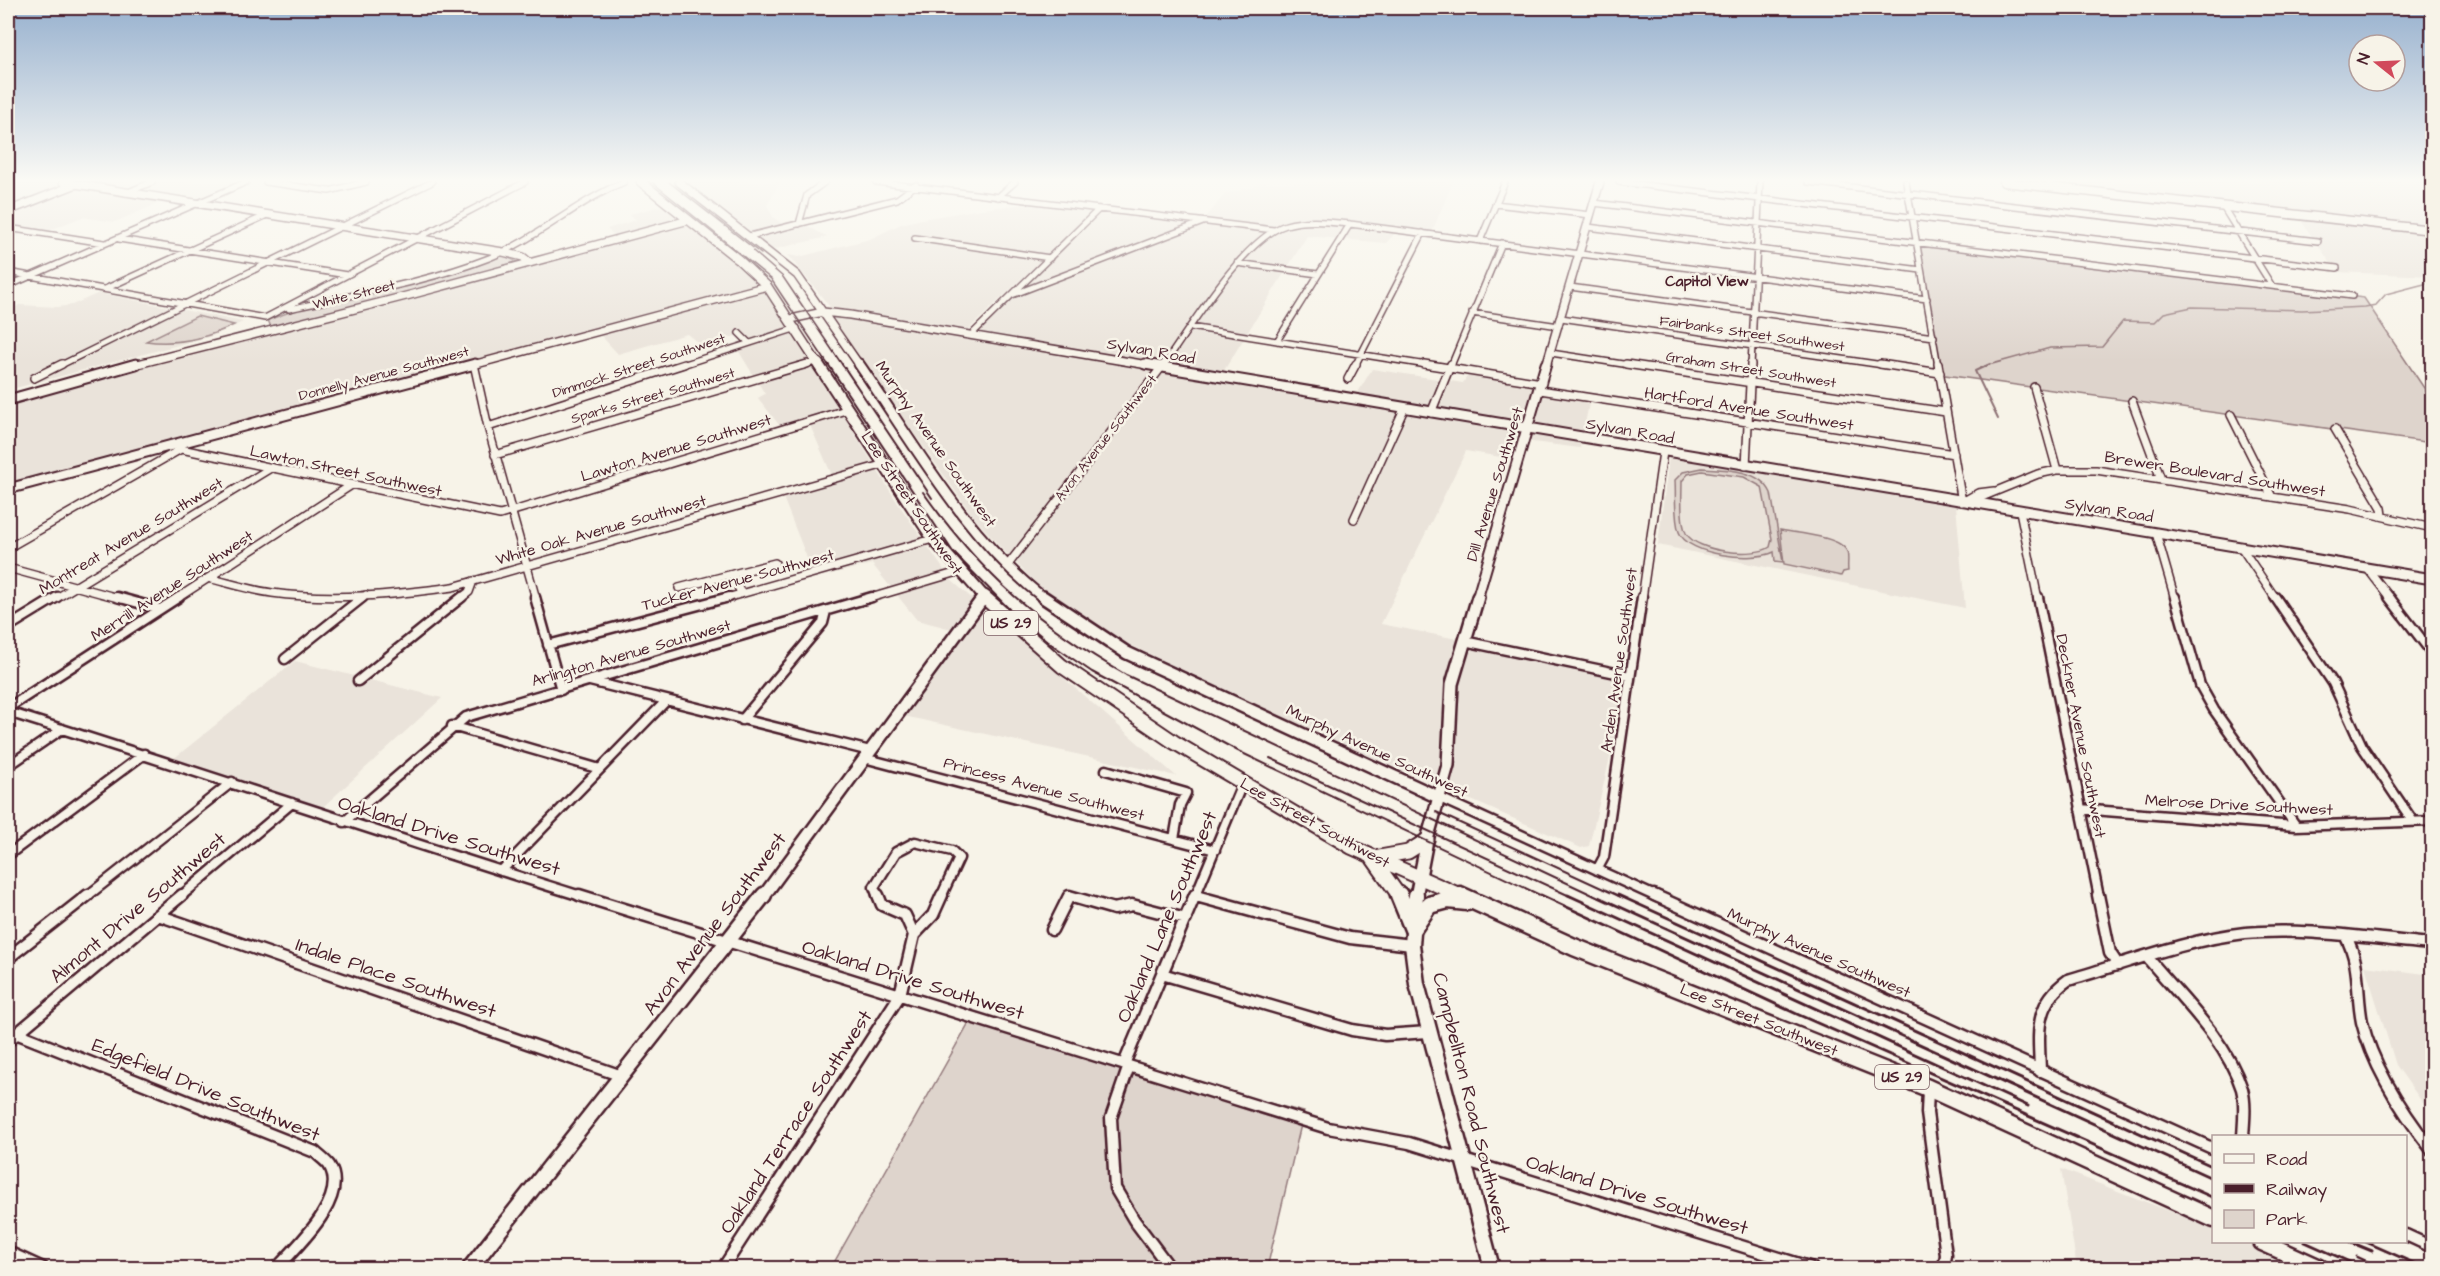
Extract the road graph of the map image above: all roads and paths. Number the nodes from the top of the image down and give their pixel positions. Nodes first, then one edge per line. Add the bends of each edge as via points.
1 (96, 242) edge
2 (108, 242) edge
3 (139, 242) edge
4 (209, 242) edge
5 (312, 242) edge
6 (413, 242) edge
7 (435, 242) edge
8 (523, 242) edge
9 (605, 242) edge
10 (716, 242) edge
11 (757, 242) edge
12 (939, 242) edge
13 (1066, 242) edge
14 (1153, 242) edge
15 (1257, 242) edge
16 (1339, 242) edge
17 (1420, 242) edge
18 (1491, 242) edge
19 (1584, 242) edge
20 (1705, 242) edge
21 (1757, 242) edge
22 (1905, 242) edge
23 (2114, 242) edge
24 (2244, 242) edge
25 (105, 243) junction
26 (1502, 243) junction
27 (1917, 243) junction
28 (1757, 248) junction
29 (191, 250) junction
30 (503, 252) junction
31 (561, 253) junction
32 (1580, 253) junction
33 (517, 255) junction
34 (1050, 258) junction
35 (2254, 258) junction
36 (529, 262) junction
37 (269, 263) junction
38 (1236, 263) junction
39 (2337, 268) dead end
40 (1922, 270) junction
41 (8, 272) edge
42 (1318, 274) junction
43 (348, 275) junction
44 (30, 276) junction
45 (1756, 276) junction
46 (8, 286) edge
47 (768, 286) junction
48 (2272, 286) junction
49 (1570, 287) junction
50 (105, 290) junction
51 (1012, 295) junction
52 (2352, 296) dead end
53 (1927, 299) junction
54 (185, 304) junction
55 (283, 310) junction
56 (823, 312) junction
57 (1754, 312) junction
58 (1472, 313) junction
59 (1560, 322) junction
60 (794, 324) junction
61 (1190, 327) junction
62 (739, 333) dead end
63 (971, 335) junction
64 (1934, 337) junction
65 (1277, 340) junction
66 (749, 344) junction
67 (1752, 346) junction
68 (1551, 353) junction
69 (1361, 354) junction
70 (818, 361) junction
71 (474, 364) junction
72 (1448, 367) junction
73 (1161, 368) junction
74 (1940, 373) junction
75 (33, 378) dead end
76 (1347, 379) dead end
77 (1750, 382) junction
78 (1541, 386) junction
79 (2034, 387) dead end
80 (8, 400) edge
81 (2132, 401) dead end
82 (849, 409) junction
83 (1404, 409) junction
84 (1946, 412) junction
85 (1431, 413) junction
86 (2231, 415) dead end
87 (1748, 423) junction
88 (488, 427) junction
89 (1529, 429) junction
90 (2334, 429) dead end
91 (180, 446) junction
92 (1663, 452) junction
93 (1954, 454) junction
94 (495, 455) junction
95 (885, 464) junction
96 (1746, 466) junction
97 (269, 469) junction
98 (2057, 470) junction
99 (2162, 479) junction
100 (1959, 485) junction
101 (350, 486) junction
102 (8, 489) edge
103 (1983, 495) junction
104 (2272, 496) junction
105 (1962, 502) junction
106 (2002, 508) junction
107 (2020, 511) junction
108 (511, 512) junction
109 (2384, 515) junction
110 (1354, 519) dead end
111 (2433, 528) edge
112 (2156, 533) junction
113 (933, 539) junction
114 (2241, 547) junction
115 (8, 548) edge
116 (775, 563) dead end
117 (526, 565) junction
118 (1007, 566) junction
119 (8, 568) edge
120 (2367, 568) junction
121 (958, 572) junction
122 (733, 574) junction
123 (208, 578) junction
124 (2433, 579) edge
125 (473, 581) junction
126 (75, 586) junction
127 (680, 588) dead end
128 (741, 594) junction
129 (366, 595) junction
130 (982, 598) junction
131 (160, 609) junction
132 (826, 611) junction
133 (8, 627) edge
134 (1464, 641) junction
135 (548, 645) junction
136 (2433, 653) edge
137 (285, 659) dead end
138 (1630, 676) junction
139 (358, 681) dead end
140 (590, 681) junction
141 (561, 690) junction
142 (666, 701) junction
143 (8, 710) edge
144 (742, 720) junction
145 (453, 726) junction
146 (62, 729) junction
147 (144, 754) junction
148 (867, 755) junction
149 (8, 766) edge
150 (600, 768) junction
151 (1106, 770) dead end
152 (232, 782) junction
153 (1242, 784) junction
154 (1440, 798) junction
155 (292, 803) junction
156 (2080, 809) junction
157 (2412, 820) junction
158 (2433, 821) edge
159 (344, 822) junction
160 (2296, 826) junction
161 (1173, 839) junction
162 (1427, 840) junction
163 (1215, 850) junction
164 (8, 855) edge
165 (1372, 858) junction
166 (1597, 870) junction
167 (501, 871) junction
168 (1419, 877) junction
169 (1196, 896) junction
170 (1483, 905) junction
171 (158, 915) junction
172 (1186, 919) junction
173 (1052, 930) dead end
174 (914, 935) junction
175 (1412, 937) junction
176 (2346, 937) junction
177 (729, 942) junction
178 (2433, 944) edge
179 (2147, 957) junction
180 (8, 958) edge
181 (2118, 965) junction
182 (1162, 974) junction
183 (900, 995) junction
184 (1428, 1032) junction
185 (12, 1037) edge
186 (1127, 1065) junction
187 (2040, 1071) junction
188 (622, 1076) junction
189 (1928, 1088) junction
190 (2243, 1135) edge
191 (2212, 1148) edge
192 (2433, 1150) edge
193 (1462, 1159) junction
194 (2212, 1218) edge
195 (2407, 1235) edge
196 (2264, 1243) edge
197 (2433, 1247) edge
198 (8, 1252) edge
199 (43, 1269) edge
200 (277, 1269) edge
201 (470, 1269) edge
202 (723, 1269) edge
203 (1170, 1269) edge
204 (1492, 1269) edge
205 (1812, 1269) edge
206 (1944, 1269) edge
207 (2320, 1269) edge

1 - 25 street
2 - 25 street
3 - 29 street
4 - 29 street
5 - 37 street
6 - 43 street
7 - 30 street
8 - 30 street
9 - 31 street, White Street
10 - 47 main road, Lee Street Southwest / US 29
11 - 56 street, Murphy Avenue Southwest via 797,275
12 - 34 street
13 - 34 street
14 - 51 street
15 - 38 street, Avon Avenue Southwest
16 - 42 street
17 - 69 street
18 - 26 street
19 - 32 street, Dill Avenue Southwest
20 - 28 street
21 - 28 street
22 - 27 street
23 - 35 street
24 - 35 street
25 - 44 street
26 - 32 street
26 - 58 street
27 - 40 street
27 - 48 street
28 - 40 street
28 - 45 street
29 - 37 street
29 - 50 street
30 - 33 street
30 - 55 street via 444,273
31 - 33 street
31 - 36 street, White Street
32 - 45 street
32 - 49 street, Dill Avenue Southwest
33 - 36 street
34 - 51 street
35 - 39 street
35 - 48 street
36 - 80 street, White Street
37 - 43 street
37 - 54 street
38 - 42 street
38 - 61 street, Avon Avenue Southwest
40 - 53 street
41 - 44 street
42 - 65 street
43 - 55 street
44 - 46 street
44 - 50 street
45 - 53 street
45 - 57 street
47 - 60 main road, Lee Street Southwest / US 29
47 - 71 street, Donnelly Avenue Southwest
48 - 52 street
49 - 57 street
49 - 59 street, Dill Avenue Southwest
50 - 54 street
51 - 63 street
53 - 64 street
54 - 55 street via 265,318
54 - 75 street
56 - 60 street
56 - 63 street, Sylvan Road
56 - 118 street, Murphy Avenue Southwest via 934,476
57 - 64 street
57 - 67 street
58 - 59 street, Fairbanks Street Southwest
58 - 72 street
59 - 67 street, Fairbanks Street Southwest
59 - 68 street, Dill Avenue Southwest
60 - 66 street, Dimmock Street Southwest
60 - 70 main road, Lee Street Southwest / US 29
61 - 65 street, Hartford Avenue Southwest
61 - 73 street, Avon Avenue Southwest
62 - 66 street
63 - 73 street, Sylvan Road
64 - 74 street
65 - 69 street, Hartford Avenue Southwest
66 - 88 street, Dimmock Street Southwest
67 - 74 street, Fairbanks Street Southwest
67 - 77 street
68 - 77 street, Graham Street Southwest
68 - 78 street, Dill Avenue Southwest
69 - 72 street, Hartford Avenue Southwest
69 - 76 street
70 - 82 main road, Lee Street Southwest / US 29
70 - 94 street, Sparks Street Southwest
71 - 88 street
71 - 91 street, Donnelly Avenue Southwest
72 - 78 street, Hartford Avenue Southwest
72 - 85 street
73 - 83 street, Sylvan Road
73 - 118 street, Avon Avenue Southwest
74 - 84 street
77 - 84 street, Graham Street Southwest
77 - 87 street
78 - 87 street, Hartford Avenue Southwest
78 - 89 street, Dill Avenue Southwest
79 - 98 street
81 - 99 street
82 - 95 main road, Lee Street Southwest / US 29
82 - 108 street, Lawton Avenue Southwest
83 - 85 street, Sylvan Road
83 - 110 street
84 - 93 street
85 - 89 street, Sylvan Road
86 - 104 street
87 - 93 street, Hartford Avenue Southwest
87 - 96 street
88 - 94 street
89 - 92 street, Sylvan Road
89 - 134 street, Dill Avenue Southwest
90 - 109 street
91 - 97 street, Lawton Street Southwest
91 - 102 street, Donnelly Avenue Southwest
91 - 115 street
92 - 96 street, Sylvan Road
92 - 138 street, Arden Avenue Southwest
93 - 100 street
94 - 108 street
95 - 113 main road, Lee Street Southwest / US 29
95 - 117 street, White Oak Avenue Southwest
96 - 105 street, Sylvan Road
97 - 101 street, Lawton Street Southwest
97 - 126 street, Montreat Avenue Southwest
98 - 99 street, Brewer Boulevard Southwest via 2096,470
98 - 103 street, Brewer Boulevard Southwest
99 - 104 street, Brewer Boulevard Southwest
100 - 103 street
100 - 105 street
101 - 108 street, Lawton Street Southwest via 495,515
101 - 123 street, Merrill Avenue Southwest
103 - 105 street, Brewer Boulevard Southwest
103 - 106 street
104 - 109 street, Brewer Boulevard Southwest
105 - 106 street, Sylvan Road
106 - 107 street, Sylvan Road
107 - 112 street, Sylvan Road
107 - 156 street, Deckner Avenue Southwest
108 - 117 street
109 - 111 street, Brewer Boulevard Southwest
112 - 114 street, Sylvan Road
112 - 160 street via 2200,685
113 - 121 main road, Lee Street Southwest / US 29
113 - 128 street, Tucker Avenue Southwest
114 - 120 street, Sylvan Road
114 - 157 street via 2333,683 2362,746
116 - 122 street
117 - 125 street, White Oak Avenue Southwest
117 - 135 street
118 - 154 street, Murphy Avenue Southwest via 1058,609 1127,653
119 - 126 street
120 - 124 street, Sylvan Road
120 - 136 street
121 - 130 main road, Lee Street Southwest / US 29
121 - 132 street, Arlington Avenue Southwest
122 - 127 street
122 - 128 street
123 - 129 street, White Oak Avenue Southwest via 280,595
123 - 131 street, Merrill Avenue Southwest
125 - 129 street, White Oak Avenue Southwest via 436,590
125 - 139 street via 469,592
126 - 131 street
126 - 133 street, Montreat Avenue Southwest
128 - 135 street, Tucker Avenue Southwest
129 - 137 street
130 - 148 street, Avon Avenue Southwest
130 - 153 main road, Lee Street Southwest / US 29 via 1069,673
131 - 143 street, Merrill Avenue Southwest
132 - 140 street, Arlington Avenue Southwest
132 - 144 street via 823,623
134 - 138 street
134 - 154 street, Dill Avenue Southwest via 1452,684 1451,748
135 - 141 street
138 - 166 street, Arden Avenue Southwest via 1604,857
140 - 141 street, Arlington Avenue Southwest
140 - 142 street, Princess Avenue Southwest
141 - 145 street, Arlington Avenue Southwest via 466,717
142 - 144 street, Princess Avenue Southwest
142 - 150 street
143 - 146 street, Oakland Drive Southwest
144 - 148 street, Princess Avenue Southwest
145 - 150 street
145 - 159 street, Arlington Avenue Southwest
146 - 147 street, Oakland Drive Southwest
146 - 149 street
147 - 152 street, Oakland Drive Southwest
147 - 164 street
148 - 161 street, Princess Avenue Southwest
148 - 177 street, Avon Avenue Southwest
150 - 167 street
151 - 161 street via 1186,793
152 - 155 street, Oakland Drive Southwest
152 - 180 street
153 - 163 street, Oakland Lane Southwest
153 - 165 main road, Lee Street Southwest / US 29
154 - 162 street, Dill Avenue Southwest
154 - 166 street, Murphy Avenue Southwest
155 - 159 street, Oakland Drive Southwest
155 - 171 street, Almont Drive Southwest
156 - 160 street, Melrose Drive Southwest
156 - 181 street, Deckner Avenue Southwest via 2110,953
157 - 158 street, Melrose Drive Southwest
157 - 160 street, Melrose Drive Southwest
159 - 167 street, Oakland Drive Southwest
161 - 163 street, Princess Avenue Southwest
162 - 165 main road via 1408,852
162 - 168 street, Campbellton Road Southwest
163 - 169 street, Oakland Lane Southwest
165 - 168 main road, Lee Street Southwest / US 29
165 - 175 main road via 1401,898
166 - 187 street, Murphy Avenue Southwest
167 - 177 street, Oakland Drive Southwest
168 - 170 main road, Lee Street Southwest / US 29
168 - 175 street, Campbellton Road Southwest
169 - 172 street, Oakland Lane Southwest
169 - 175 street via 1350,938
170 - 175 main road via 1438,901 1422,912
170 - 189 main road, Lee Street Southwest / US 29 via 1584,953
171 - 185 street, Almont Drive Southwest
171 - 188 street, Indale Place Southwest
172 - 173 street via 1132,905 1114,909 1069,896
172 - 182 street, Oakland Lane Southwest
174 - 174 street via 905,915 882,905 874,887 896,852 915,842 952,851 959,858 933,915
174 - 183 street, Oakland Terrace Southwest
175 - 184 street, Campbellton Road Southwest
176 - 178 street
176 - 179 street via 2246,933
176 - 192 street via 2355,952 2362,1023 2396,1096
177 - 183 street, Oakland Drive Southwest
177 - 188 street, Avon Avenue Southwest
179 - 181 street
179 - 190 street via 2236,1074 2245,1106
181 - 187 street via 2068,980 2048,995 2040,1016
182 - 184 street via 1352,1030 1385,1035
182 - 186 street, Oakland Lane Southwest
183 - 186 street, Oakland Drive Southwest
183 - 202 street, Oakland Terrace Southwest
184 - 193 street, Campbellton Road Southwest
185 - 200 street, Edgefield Drive Southwest via 315,1152 327,1160 334,1181 325,1210
186 - 193 street, Oakland Drive Southwest via 1328,1128 1409,1143
186 - 203 street, Oakland Lane Southwest via 1111,1118 1116,1188
187 - 191 street, Murphy Avenue Southwest
188 - 201 street, Avon Avenue Southwest
189 - 194 main road, Lee Street Southwest / US 29
189 - 206 street via 1927,1113 1946,1255
193 - 204 street, Campbellton Road Southwest
193 - 205 street, Oakland Drive Southwest
195 - 197 street
196 - 207 main road
198 - 199 street

